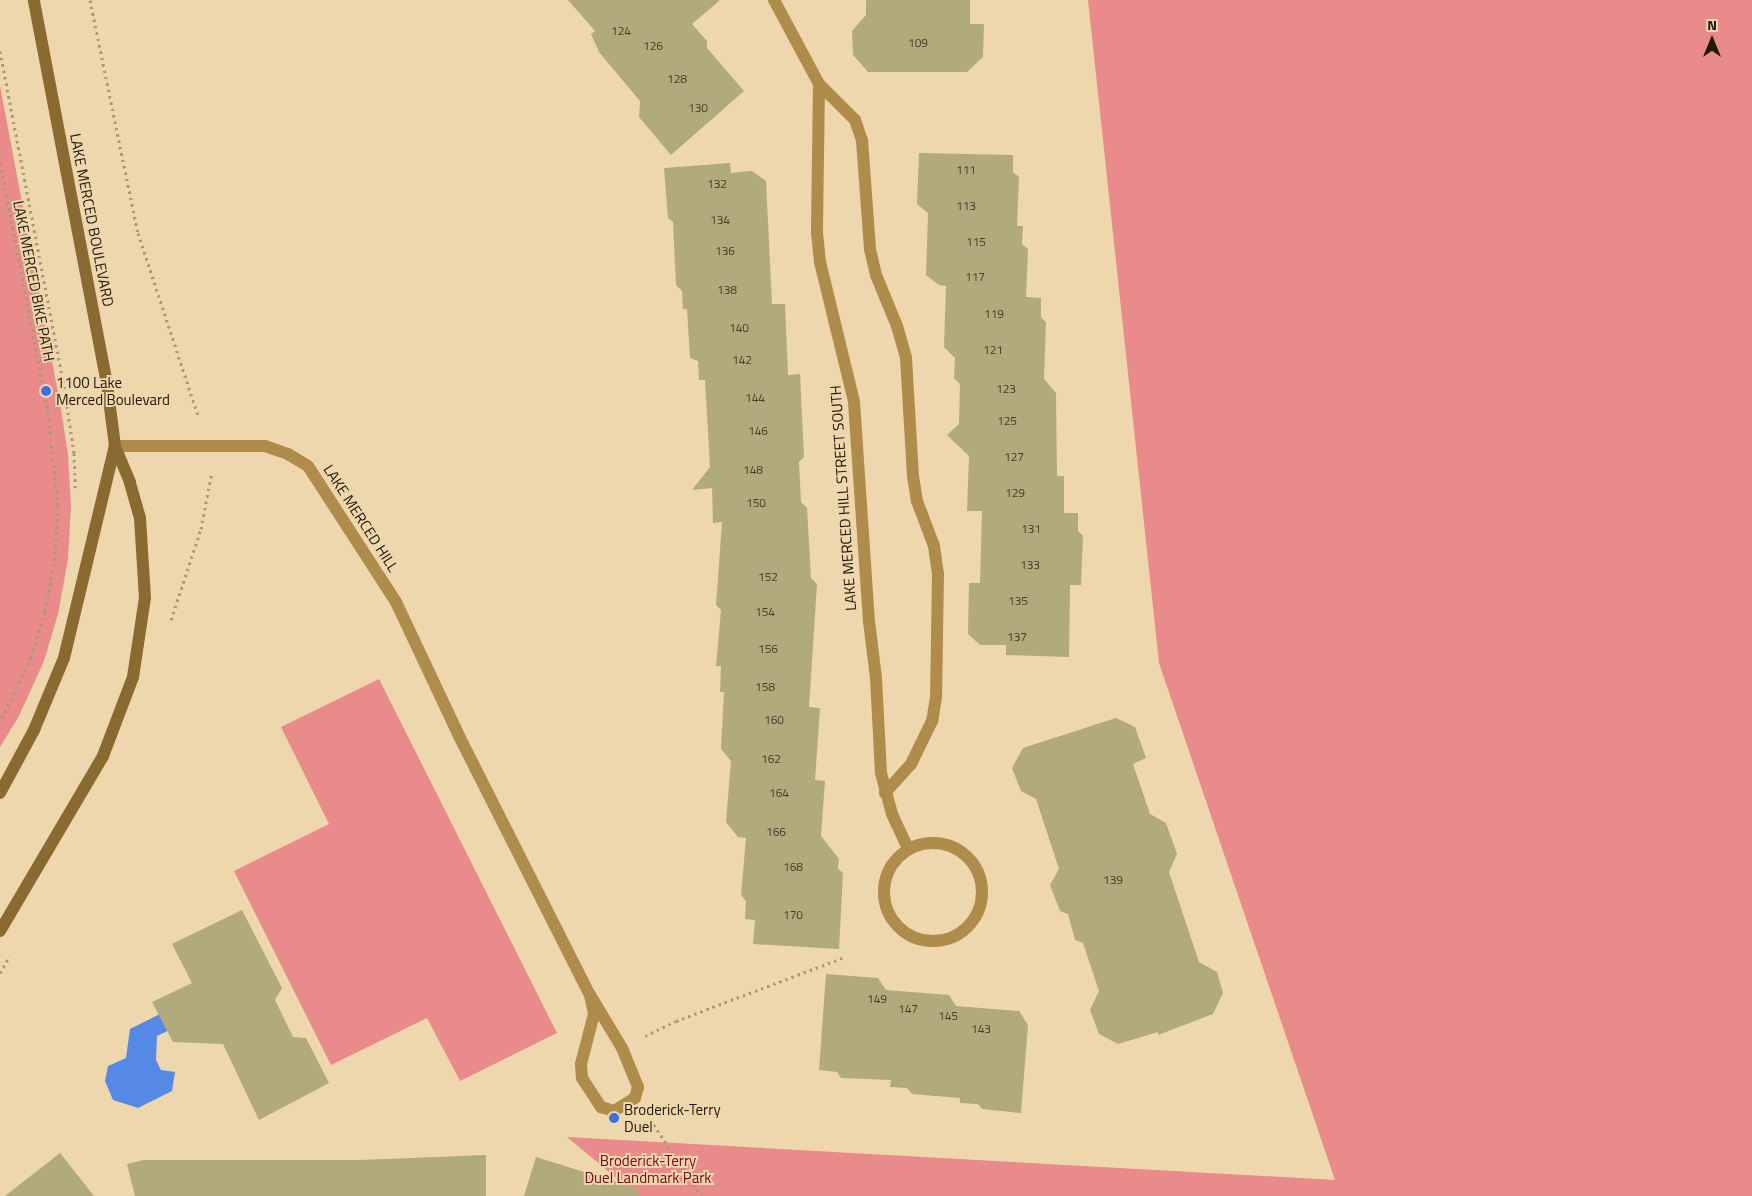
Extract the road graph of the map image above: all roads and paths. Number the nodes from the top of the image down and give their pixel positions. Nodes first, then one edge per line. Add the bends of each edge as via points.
1 (34, 0) edge
2 (774, 0) edge
3 (0, 51) edge
4 (819, 84) junction
5 (0, 163) edge
6 (115, 446) junction
7 (75, 497) dead end
8 (0, 722) edge
9 (0, 793) edge
10 (885, 793) junction
11 (908, 849) junction
12 (0, 930) edge
13 (842, 958) dead end
14 (590, 995) junction
15 (622, 1048) junction
16 (635, 1098) junction
17 (701, 1196) edge

1 - 6 main road, LAKE MERCED BOULEVARD via 107,384
2 - 4 street, LAKE MERCED HILL STREET SOUTH
3 - 7 path via 63,380 74,453
4 - 10 street, LAKE MERCED HILL STREET SOUTH via 817,233 820,262 854,402 868,612 876,678 877,741
4 - 10 street, LAKE MERCED HILL STREET SOUTH via 855,120 862,140 870,248 876,275 906,358 913,476 934,546 938,574 936,697 932,721 911,764
5 - 8 path, LAKE MERCED BIKE PATH via 47,406 58,506 45,611 31,656
6 - 9 main road, LAKE MERCED BOULEVARD via 64,658 34,730
6 - 12 main road, LAKE MERCED BOULEVARD via 130,482 145,557 145,598 133,677 103,756
6 - 14 street, LAKE MERCED HILL via 245,444 288,454 308,466 396,602 459,736
10 - 11 street, LAKE MERCED HILL STREET SOUTH
11 - 11 street via 920,844 948,844 974,864 982,881 982,901 975,919 963,932 946,940 928,942 911,937 889,916 883,884 897,858
13 - 15 path via 676,1021
14 - 15 street, LAKE MERCED HILL
14 - 16 street via 594,1014 581,1064 582,1078 601,1107 614,1111
15 - 16 street, LAKE MERCED HILL via 636,1075 638,1087
16 - 17 path via 668,1142

